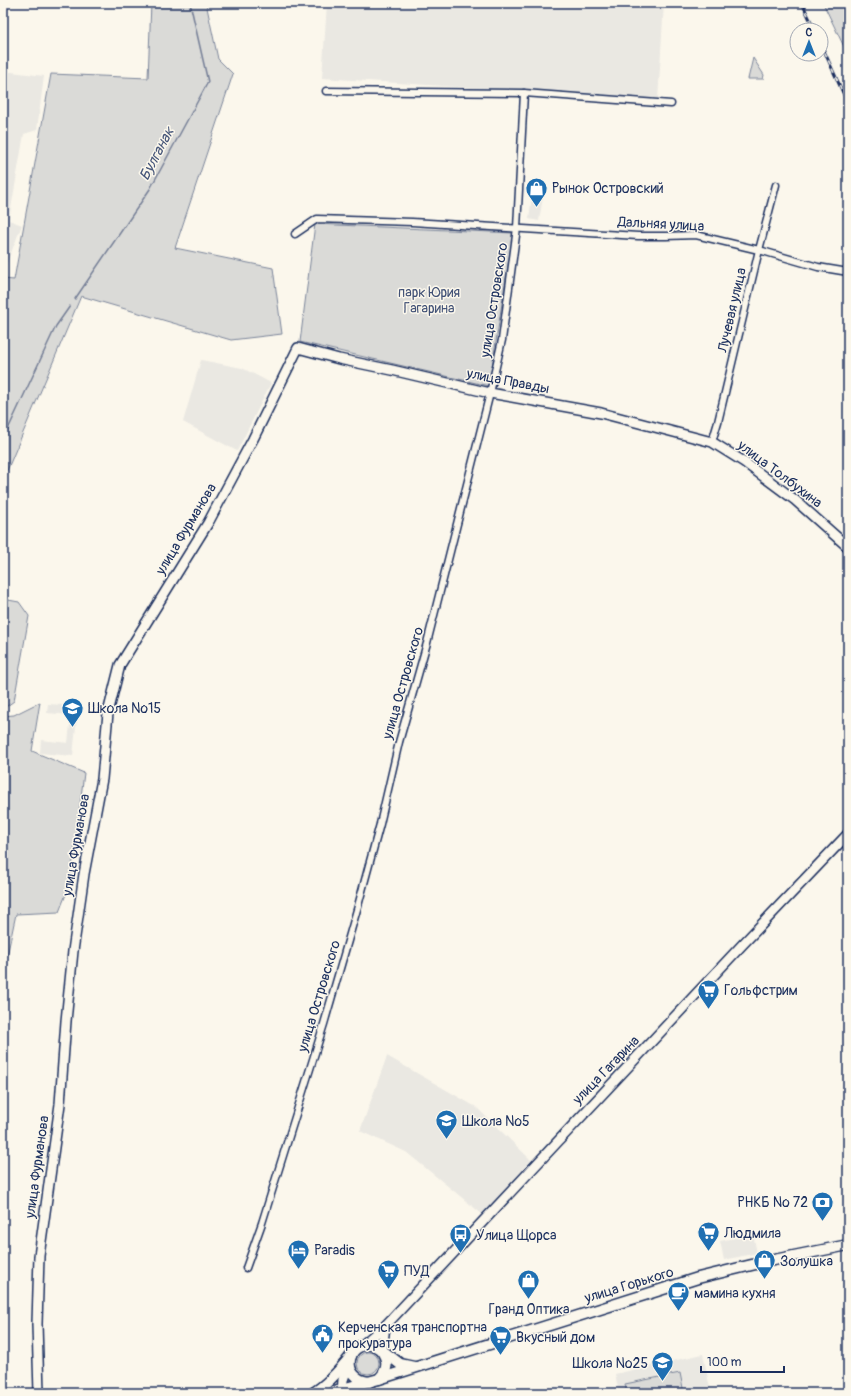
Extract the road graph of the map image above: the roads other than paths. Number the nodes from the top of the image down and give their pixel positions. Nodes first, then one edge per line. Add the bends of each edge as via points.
1 (326, 91) dead end
2 (524, 93) junction
3 (671, 104) dead end
4 (776, 185) dead end
5 (517, 228) junction
6 (295, 234) dead end
7 (759, 250) junction
8 (848, 272) edge
9 (298, 348) joint
10 (490, 393) junction
11 (712, 442) junction
12 (848, 547) edge
13 (848, 834) edge
14 (848, 1245) edge
15 (246, 1268) dead end
16 (385, 1326) junction
17 (361, 1346) junction
18 (382, 1351) junction
19 (351, 1356) junction
20 (422, 1366) junction
21 (374, 1380) junction
22 (342, 1391) edge
23 (39, 1393) edge
24 (313, 1393) edge
25 (327, 1393) edge

1 - 2 street
2 - 3 street
2 - 5 street, улица Островского
4 - 7 street, Лучевая улица
5 - 6 street, Дальняя улица via 317,219
5 - 7 street, Дальняя улица via 638,236 696,235
5 - 10 street, улица Островского via 502,340
7 - 8 street, Дальняя улица via 818,267
7 - 11 street, Лучевая улица
9 - 10 main road, улица Правды
9 - 23 main road, улица Фурманова via 208,523 120,665 110,706 102,779 73,951 60,1104 39,1256
10 - 11 main road, улица Правды via 601,413
10 - 15 street, улица Островского via 358,906 324,1024
11 - 12 main road, улица Толбухина via 795,500
13 - 16 main road, улица Гагарина
14 - 20 main road, улица Горького via 698,1278
16 - 17 main road, улица Гагарина
16 - 18 main road
17 - 18 main road via 374,1346
17 - 19 main road via 354,1350
18 - 20 main road, улица Горького via 400,1364
18 - 21 main road via 387,1364 384,1374
19 - 21 main road via 349,1363 352,1373 360,1380
19 - 22 main road
19 - 24 main road via 337,1373
20 - 21 main road, улица Горького
21 - 22 main road, улица Горького
22 - 25 main road, улица Горького

